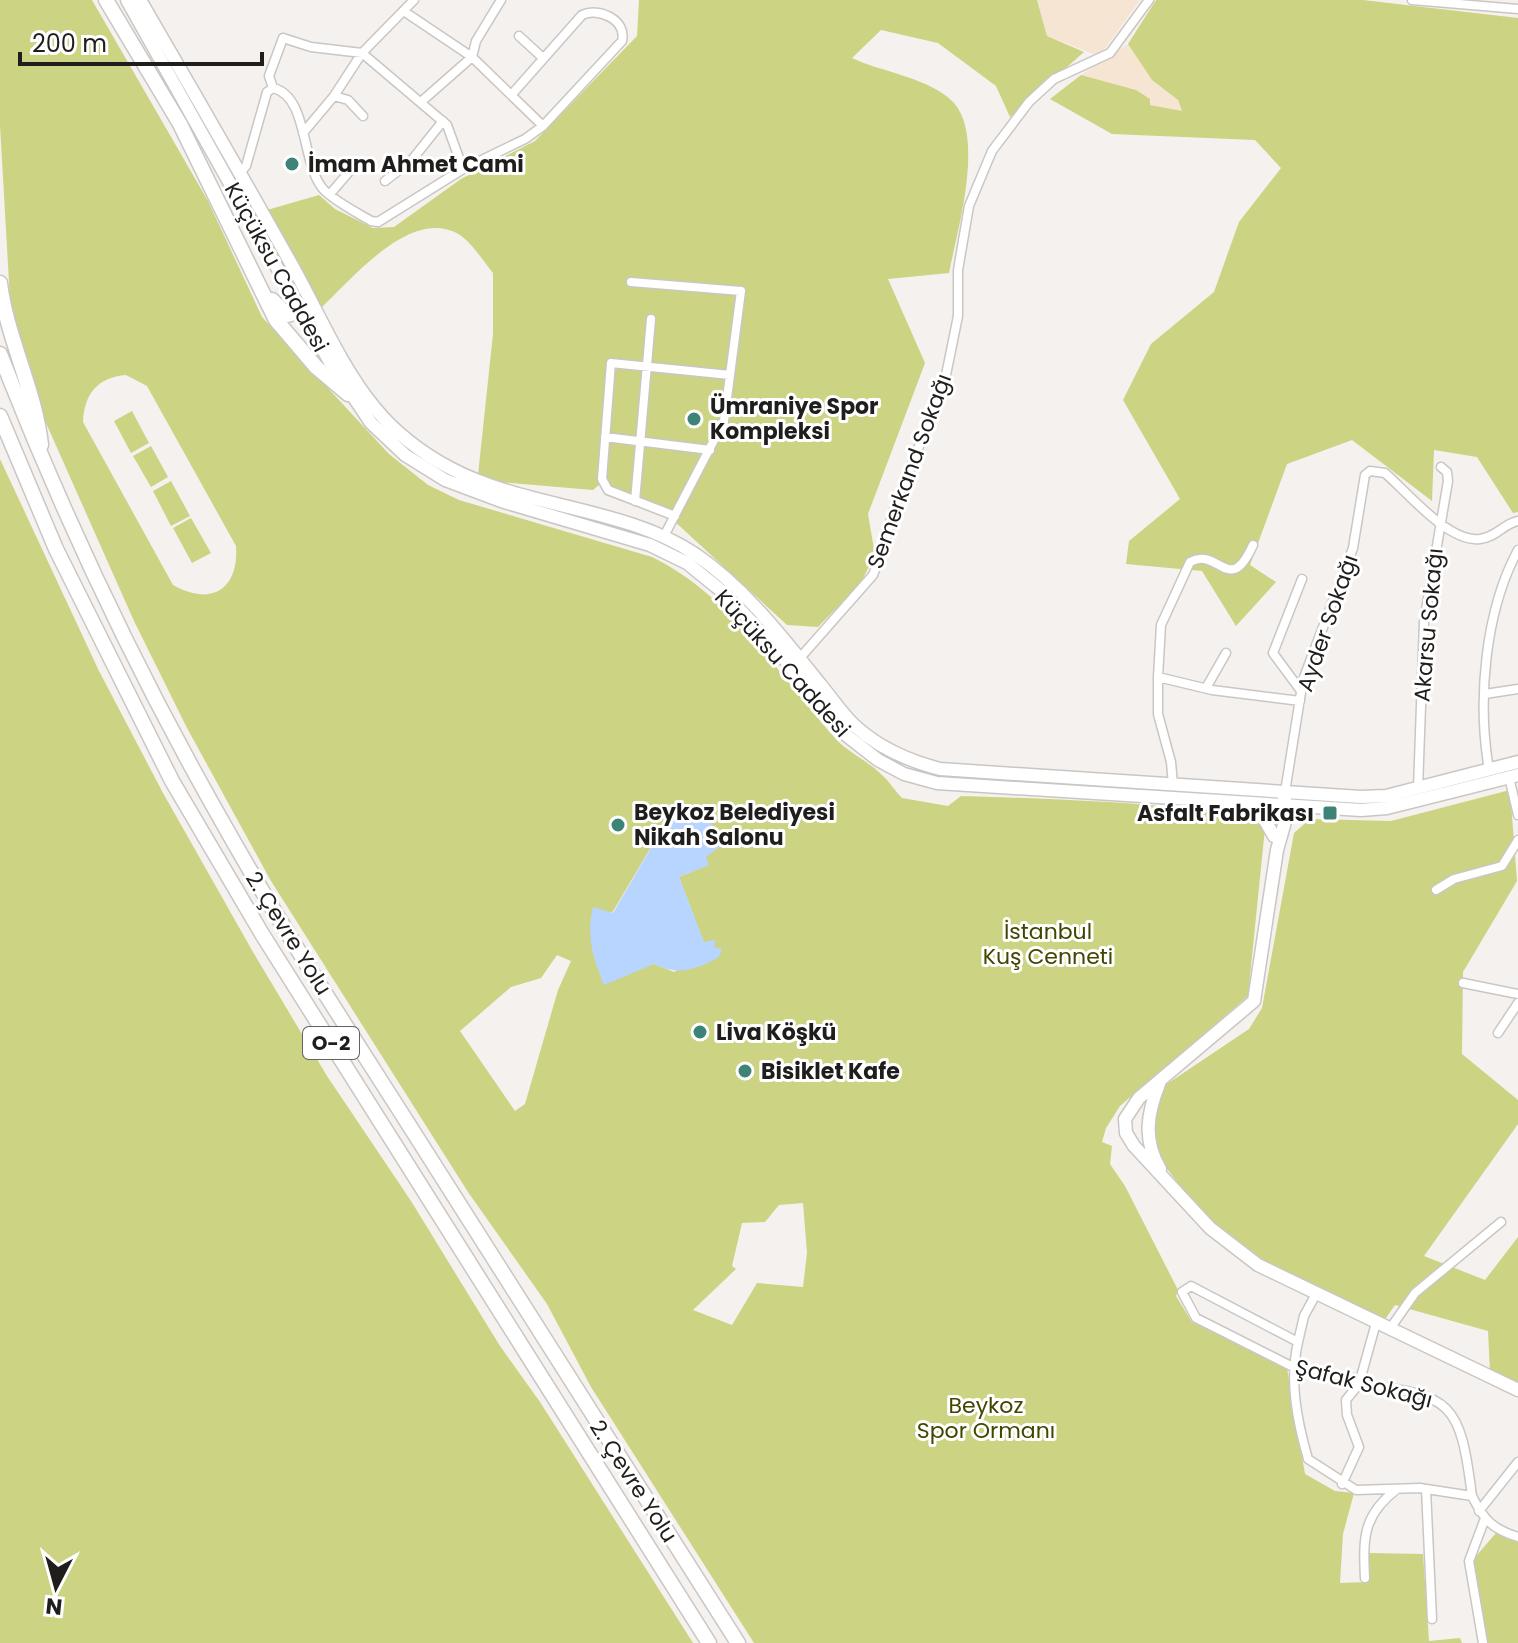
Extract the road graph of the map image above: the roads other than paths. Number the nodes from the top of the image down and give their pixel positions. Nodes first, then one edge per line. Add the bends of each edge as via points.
1 (106, 0) edge
2 (127, 0) edge
3 (140, 0) edge
4 (414, 0) edge
5 (501, 0) edge
6 (1149, 0) edge
7 (1412, 0) edge
8 (1447, 2) edge
9 (1518, 9) edge
10 (405, 12) junction
11 (519, 36) dead end
12 (362, 53) junction
13 (472, 57) junction
14 (543, 58) junction
15 (273, 88) junction
16 (513, 93) junction
17 (334, 96) junction
18 (422, 101) junction
19 (363, 116) dead end
20 (443, 121) junction
21 (543, 126) junction
22 (303, 133) junction
23 (463, 169) junction
24 (349, 172) dead end
25 (235, 176) junction
26 (385, 181) dead end
27 (330, 194) junction
28 (235, 233) junction
29 (631, 282) dead end
30 (0, 283) edge
31 (309, 296) junction
32 (302, 311) junction
33 (651, 319) dead end
34 (0, 354) edge
35 (647, 366) junction
36 (730, 375) junction
37 (348, 394) junction
38 (0, 416) edge
39 (605, 437) junction
40 (641, 441) junction
41 (710, 450) junction
42 (43, 465) junction
43 (437, 467) junction
44 (1441, 467) dead end
45 (635, 501) junction
46 (675, 516) junction
47 (1518, 521) edge
48 (1440, 522) junction
49 (661, 544) junction
50 (1253, 545) dead end
51 (1518, 550) edge
52 (1302, 579) dead end
53 (1226, 653) dead end
54 (795, 662) junction
55 (1158, 677) junction
56 (1206, 688) junction
57 (1518, 689) edge
58 (1301, 691) junction
59 (1485, 694) junction
60 (1300, 701) junction
61 (1513, 770) edge
62 (1491, 775) junction
63 (1173, 785) junction
64 (1124, 787) junction
65 (1418, 789) junction
66 (1197, 798) junction
67 (1284, 798) junction
68 (1314, 806) junction
69 (1518, 815) edge
70 (1279, 837) junction
71 (1518, 840) edge
72 (1436, 890) dead end
73 (1463, 983) dead end
74 (1518, 994) edge
75 (1517, 1007) edge
76 (1498, 1033) dead end
77 (1160, 1081) junction
78 (1124, 1122) junction
79 (1147, 1124) junction
80 (1168, 1182) junction
81 (1501, 1222) dead end
82 (1316, 1294) junction
83 (1376, 1323) junction
84 (1389, 1330) junction
85 (1298, 1342) junction
86 (1293, 1367) junction
87 (1359, 1384) junction
88 (1518, 1390) edge
89 (1518, 1462) edge
90 (1342, 1484) junction
91 (1397, 1489) junction
92 (1426, 1489) junction
93 (1472, 1496) junction
94 (1479, 1511) junction
95 (1484, 1521) junction
96 (1518, 1537) edge
97 (1365, 1578) dead end
98 (1432, 1619) dead end
99 (709, 1643) edge
100 (738, 1643) edge
101 (1483, 1643) edge

1 - 28 highway via 180,124
2 - 25 main road, Küçüksu Caddesi
3 - 25 main road, Küçüksu Caddesi
4 - 10 street
5 - 13 street
6 - 54 street, Semerkand Sokağı via 1110,53 1054,79 992,151 969,206 958,270 958,316 945,380 873,575
7 - 8 street
8 - 9 street
10 - 12 street
10 - 13 street
11 - 14 street
12 - 15 street via 283,38 269,76
12 - 17 street
12 - 18 street
13 - 16 street
13 - 18 street
14 - 16 street
14 - 21 street via 591,10 607,14 624,36
15 - 22 street via 288,98
15 - 25 street via 264,100 246,166
16 - 21 street
17 - 19 street via 348,100
17 - 22 street
18 - 20 street
20 - 23 street
20 - 26 street via 411,161
21 - 23 street
22 - 27 street via 309,162
23 - 27 street via 378,222
24 - 27 street
25 - 31 main road, Küçüksu Caddesi
25 - 32 main road, Küçüksu Caddesi via 259,234
28 - 32 highway via 281,312
28 - 37 highway via 276,320 316,367
29 - 36 street via 741,291
30 - 42 highway via 38,418
31 - 32 main road
31 - 43 main road, Küçüksu Caddesi via 375,409
32 - 37 main road, Küçüksu Caddesi
33 - 35 street
34 - 42 highway, 2. Çevre Yolu / O-2
35 - 36 street
35 - 39 street via 611,363
35 - 40 street
36 - 41 street via 724,421
37 - 43 main road, Küçüksu Caddesi via 405,455
38 - 99 highway, 2. Çevre Yolu / O-2 via 56,549 187,806
39 - 40 street
39 - 45 street via 602,479 608,490
40 - 41 street
40 - 45 street
41 - 46 street
42 - 100 highway, 2. Çevre Yolu / O-2 via 150,689 232,840
43 - 49 main road, Küçüksu Caddesi via 501,501
44 - 48 street, Akarsu Sokağı via 1448,481
45 - 46 street
46 - 49 street
47 - 48 street via 1507,523 1497,535 1469,539
48 - 58 street, Ayder Sokağı via 1385,473 1365,475 1353,548
48 - 65 street, Akarsu Sokağı via 1424,622
49 - 54 main road, Küçüksu Caddesi via 724,593
50 - 55 street via 1236,570 1208,559 1190,562 1161,625
51 - 59 street via 1490,617
52 - 58 street via 1273,653
53 - 56 street
54 - 64 main road, Küçüksu Caddesi via 878,760 921,780
55 - 56 street
55 - 63 street via 1158,714
56 - 60 street
57 - 59 street
58 - 60 street, Ayder Sokağı
59 - 62 street
60 - 67 street, Ayder Sokağı
61 - 62 main road, Küçüksu Caddesi
61 - 69 street
62 - 65 main road, Küçüksu Caddesi
62 - 68 main road, Küçüksu Caddesi via 1387,808
63 - 64 main road, Küçüksu Caddesi
63 - 67 main road, Küçüksu Caddesi
64 - 66 main road, Küçüksu Caddesi
65 - 67 main road, Küçüksu Caddesi via 1346,796 1338,802
66 - 67 main road, Küçüksu Caddesi
66 - 70 main road via 1263,817
67 - 68 main road, Küçüksu Caddesi
67 - 70 main road via 1288,811
68 - 70 main road via 1290,821
70 - 77 main road via 1254,1001
71 - 72 street via 1502,866 1454,879
73 - 74 street
75 - 76 street
77 - 78 main road via 1139,1098
77 - 79 main road
78 - 79 main road via 1128,1132 1138,1135
78 - 80 main road via 1134,1146
79 - 80 main road via 1152,1151
80 - 82 main road via 1234,1249
81 - 84 street via 1415,1293
82 - 83 main road
82 - 85 street
83 - 84 main road
83 - 87 street
84 - 88 main road
85 - 86 street
85 - 86 street, Şafak Sokağı via 1191,1286 1182,1292 1196,1318
86 - 87 street, Şafak Sokağı via 1352,1378
86 - 90 street via 1308,1459
87 - 90 street via 1346,1400 1359,1447
87 - 93 street, Şafak Sokağı via 1434,1397 1448,1409 1462,1430
89 - 94 street
90 - 91 street via 1356,1490
91 - 92 street
91 - 97 street via 1376,1505 1369,1524
92 - 93 street
92 - 98 street
93 - 94 street, Şafak Sokağı
94 - 95 street, Şafak Sokağı
95 - 96 street
95 - 101 street via 1469,1561

